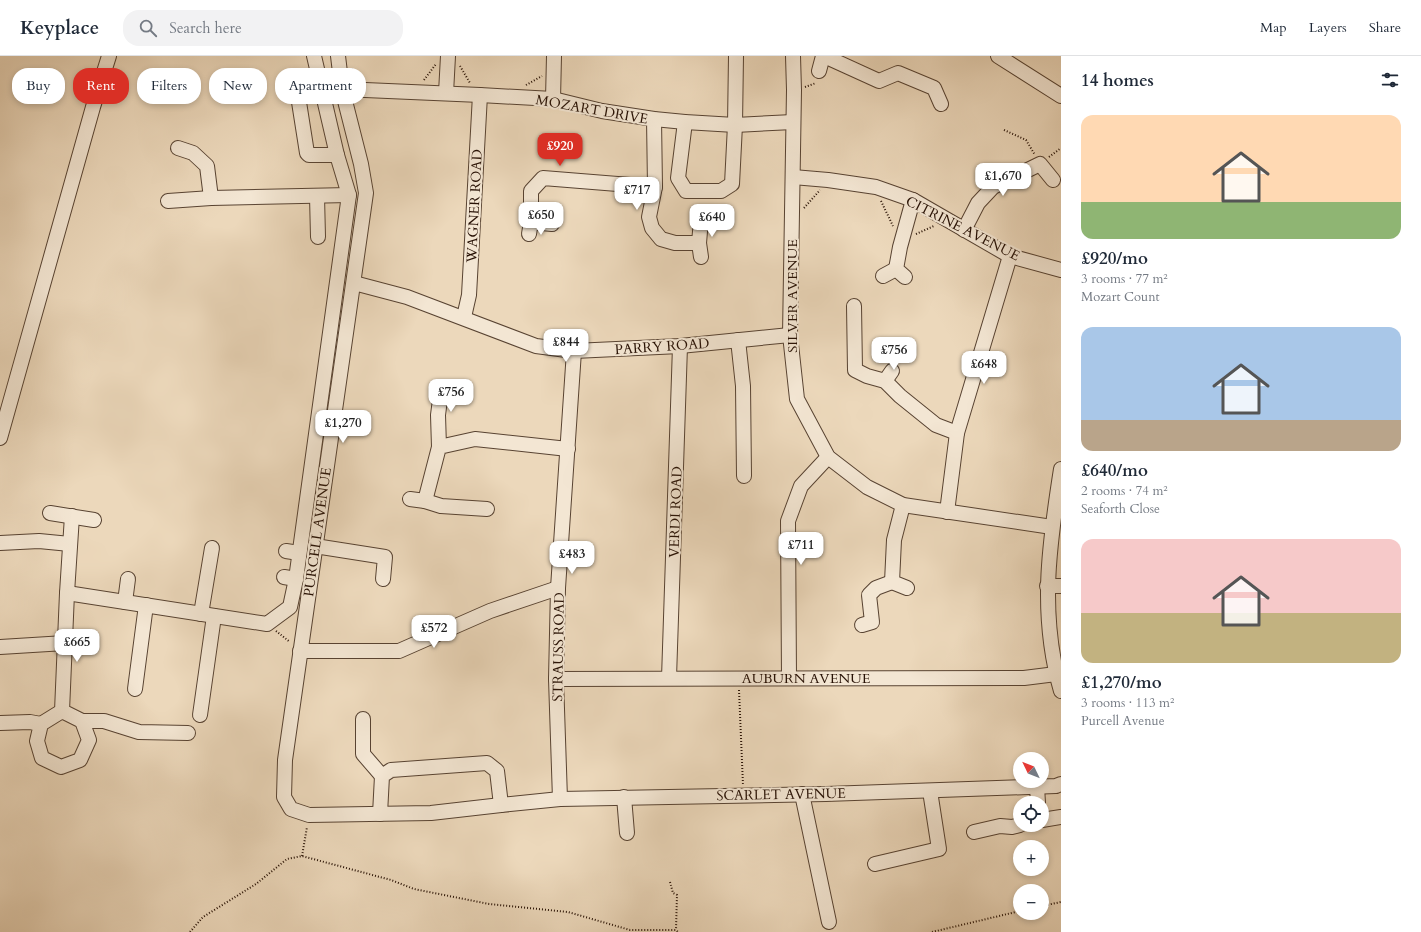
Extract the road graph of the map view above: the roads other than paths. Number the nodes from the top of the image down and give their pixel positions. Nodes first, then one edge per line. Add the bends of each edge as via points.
1 (109, 56) edge
2 (314, 56) edge
3 (554, 56) edge
4 (736, 56) edge
5 (793, 56) edge
6 (823, 56) edge
7 (998, 56) edge
8 (448, 60) edge
9 (317, 68) edge
10 (819, 71) dead end
11 (366, 91) edge
12 (446, 94) junction
13 (476, 95) junction
14 (1061, 96) edge
15 (553, 99) junction
16 (299, 104) edge
17 (325, 104) edge
18 (346, 104) edge
19 (941, 104) dead end
20 (654, 119) junction
21 (685, 122) junction
22 (793, 122) junction
23 (735, 125) junction
24 (178, 148) dead end
25 (337, 155) junction
26 (793, 178) junction
27 (1053, 180) dead end
28 (655, 187) junction
29 (349, 195) junction
30 (317, 196) junction
31 (211, 198) junction
32 (914, 200) junction
33 (168, 201) dead end
34 (701, 220) dead end
35 (552, 224) dead end
36 (964, 230) junction
37 (318, 236) dead end
38 (699, 242) junction
39 (1010, 256) junction
40 (701, 258) dead end
41 (1061, 270) edge
42 (895, 274) dead end
43 (354, 283) junction
44 (854, 306) dead end
45 (464, 317) junction
46 (790, 335) junction
47 (738, 340) junction
48 (680, 346) junction
49 (574, 351) junction
50 (441, 392) dead end
51 (957, 432) junction
52 (0, 438) edge
53 (439, 440) junction
54 (568, 449) junction
55 (828, 456) junction
56 (1061, 470) edge
57 (744, 476) dead end
58 (410, 498) dead end
59 (425, 501) junction
60 (903, 505) junction
61 (487, 509) dead end
62 (947, 512) junction
63 (50, 513) dead end
64 (72, 516) junction
65 (94, 520) dead end
66 (1052, 527) junction
67 (0, 543) edge
68 (70, 544) junction
69 (315, 546) junction
70 (212, 548) dead end
71 (383, 579) dead end
72 (128, 580) dead end
73 (892, 582) junction
74 (1047, 586) junction
75 (1061, 586) edge
76 (558, 588) junction
77 (907, 588) dead end
78 (67, 593) junction
79 (125, 602) junction
80 (146, 605) junction
81 (208, 615) junction
82 (862, 625) dead end
83 (65, 643) junction
84 (0, 647) edge
85 (300, 651) junction
86 (1056, 674) junction
87 (669, 678) junction
88 (789, 678) junction
89 (556, 679) junction
90 (135, 689) dead end
91 (1061, 691) edge
92 (62, 711) junction
93 (200, 715) dead end
94 (363, 719) dead end
95 (82, 721) junction
96 (0, 723) edge
97 (41, 724) junction
98 (188, 734) dead end
99 (382, 776) junction
100 (1061, 784) edge
101 (1049, 786) edge
102 (1013, 788) edge
103 (930, 790) junction
104 (802, 794) junction
105 (624, 797) junction
106 (560, 799) junction
107 (501, 805) junction
108 (291, 809) joint
109 (380, 814) junction
110 (1061, 817) edge
111 (1049, 819) edge
112 (1013, 827) edge
113 (974, 832) dead end
114 (628, 834) dead end
115 (875, 864) dead end
116 (828, 922) dead end

1 - 52 street
2 - 9 street
3 - 15 street
4 - 23 street
5 - 22 street, SILVER AVENUE
6 - 10 street
6 - 19 street via 880,86 898,73 934,88
7 - 14 street
8 - 12 street
11 - 12 street, MOZART DRIVE
12 - 13 street, MOZART DRIVE
13 - 15 street, MOZART DRIVE
13 - 45 street, WAGNER ROAD via 469,295
15 - 20 street, MOZART DRIVE via 602,111
16 - 25 street via 307,153
17 - 25 street
18 - 43 street, PURCELL AVENUE via 366,193
20 - 21 street, MOZART DRIVE
20 - 28 street
21 - 23 street, MOZART DRIVE
21 - 23 street via 678,178 686,191 721,191 732,184
22 - 23 street, MOZART DRIVE
22 - 26 street, SILVER AVENUE
24 - 31 street via 193,153 207,166
25 - 29 street
26 - 32 street, CITRINE AVENUE via 876,187
26 - 46 street, SILVER AVENUE
27 - 36 street via 1040,164 993,188 978,203
28 - 35 street via 543,178 531,191 530,228
28 - 38 street via 649,217 652,228 661,239 675,243
29 - 30 street
29 - 81 street via 293,552 290,607 267,624
30 - 31 street
30 - 37 street
31 - 33 street
32 - 36 street, CITRINE AVENUE
32 - 42 street via 902,238
34 - 38 street
36 - 39 street, CITRINE AVENUE
38 - 40 street
39 - 41 street, CITRINE AVENUE
39 - 51 street
43 - 45 street, PARRY ROAD via 407,296
43 - 69 street, PURCELL AVENUE
44 - 51 street via 855,370 867,376 888,376 900,396 936,426
45 - 49 street, PARRY ROAD via 536,346
46 - 47 street, PARRY ROAD
46 - 55 street, SILVER AVENUE via 797,399
47 - 48 street, PARRY ROAD
47 - 57 street
48 - 49 street, PARRY ROAD
48 - 87 street, VERDI ROAD
49 - 54 street, STRAUSS ROAD
50 - 53 street via 438,415
51 - 62 street
53 - 54 street via 475,439
53 - 59 street
54 - 76 street, STRAUSS ROAD
55 - 60 street, SILVER AVENUE via 867,487
55 - 88 street via 801,486 788,521
56 - 66 street
58 - 59 street
59 - 61 street via 441,506
60 - 62 street, SILVER AVENUE
60 - 73 street via 894,540
62 - 66 street, SILVER AVENUE
63 - 64 street
64 - 65 street
64 - 68 street
66 - 74 street
67 - 68 street via 39,541
68 - 78 street
69 - 71 street via 385,557
69 - 85 street, PURCELL AVENUE
70 - 81 street
72 - 79 street
73 - 77 street
73 - 82 street via 876,588 869,595 872,622
74 - 75 street
74 - 86 street via 1049,632
76 - 85 street via 490,611 398,651
76 - 89 street, STRAUSS ROAD
78 - 79 street
78 - 83 street
79 - 80 street
80 - 81 street
80 - 90 street
81 - 93 street
83 - 84 street
83 - 92 street
85 - 108 street, PURCELL AVENUE via 285,760 284,797
86 - 88 street, AUBURN AVENUE via 1024,678
86 - 91 street
87 - 88 street, AUBURN AVENUE
87 - 89 street, AUBURN AVENUE
89 - 106 street, STRAUSS ROAD
92 - 95 street
92 - 97 street
94 - 99 street via 364,754
95 - 97 street via 89,740 80,760 61,768 42,758 37,741
95 - 98 street via 104,721 139,732
96 - 97 street
99 - 107 street via 390,770 487,763 497,771
99 - 109 street
100 - 101 street, SCARLET AVENUE
102 - 103 street, SCARLET AVENUE
103 - 104 street, SCARLET AVENUE
103 - 115 street via 939,849
104 - 105 street, SCARLET AVENUE
104 - 116 street
105 - 106 street, SCARLET AVENUE
105 - 114 street
106 - 107 street, SCARLET AVENUE
107 - 109 street, SCARLET AVENUE via 431,813
108 - 109 street, SCARLET AVENUE via 308,815
110 - 111 street
112 - 113 street via 1000,826

